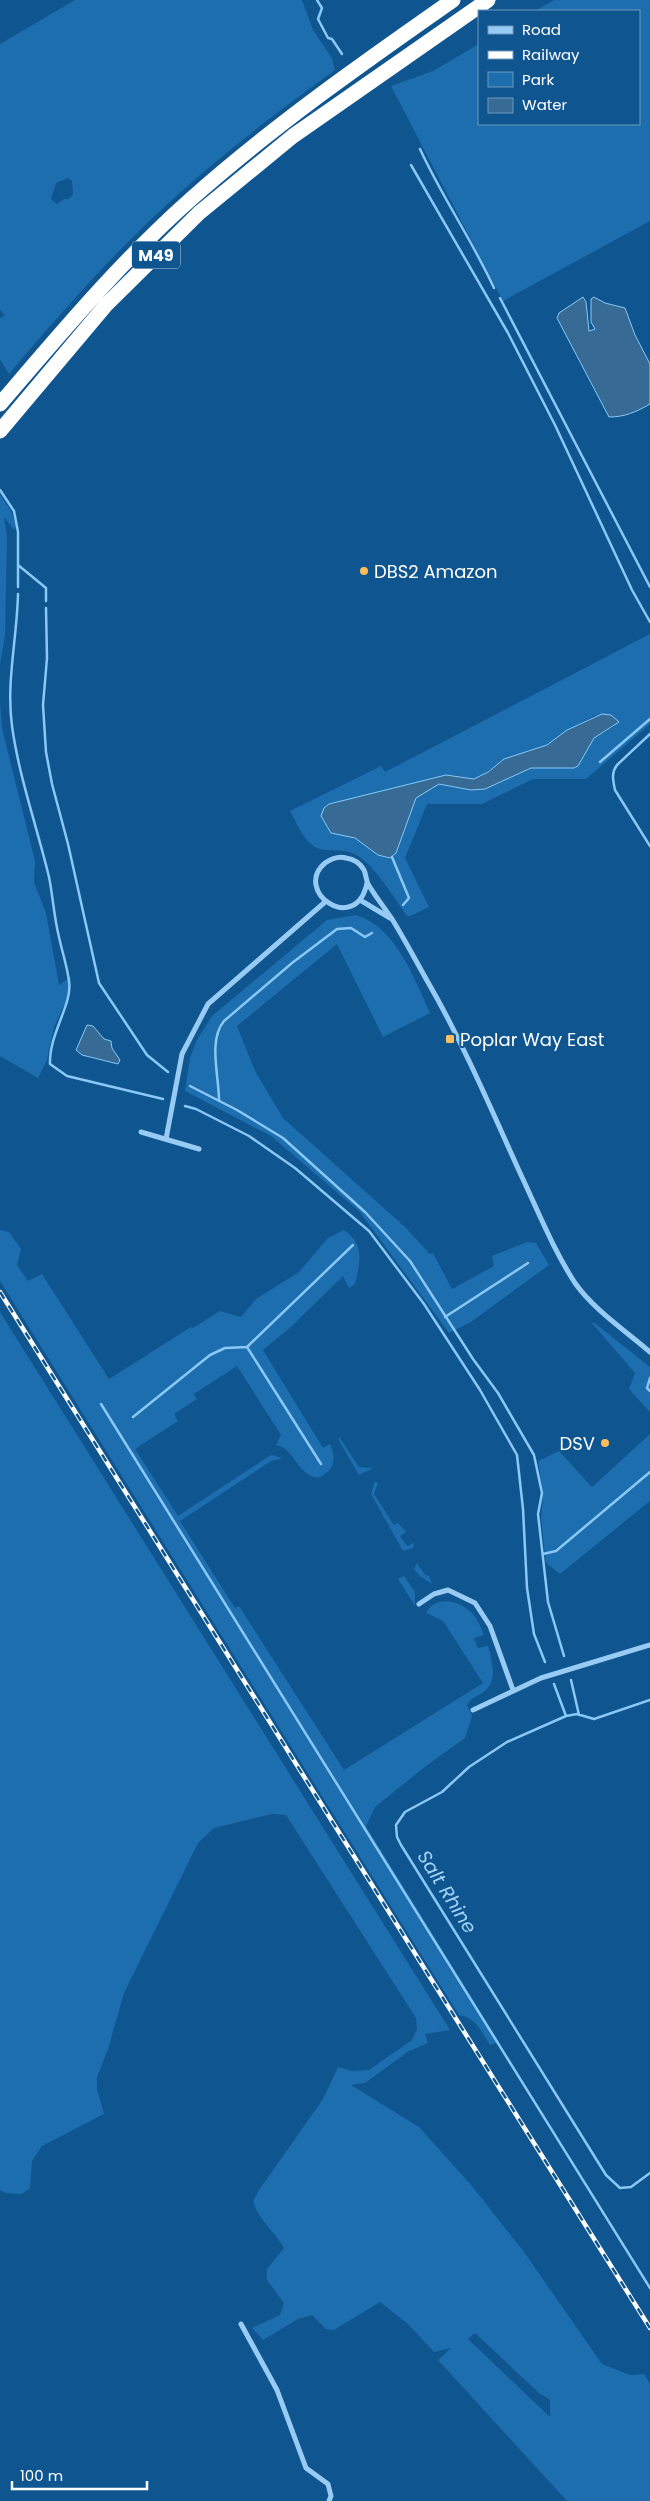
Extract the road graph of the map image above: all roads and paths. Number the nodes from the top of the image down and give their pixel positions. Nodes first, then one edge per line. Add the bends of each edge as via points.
1 (453, 0) edge
2 (488, 0) edge
3 (0, 404) edge
4 (0, 431) edge
5 (367, 883) junction
6 (360, 900) junction
7 (325, 902) junction
8 (392, 920) junction
9 (141, 1132) dead end
10 (166, 1139) junction
11 (199, 1149) dead end
12 (650, 1352) edge
13 (419, 1604) dead end
14 (650, 1645) edge
15 (513, 1690) junction
16 (473, 1710) dead end
17 (241, 2324) dead end
18 (329, 2501) edge

1 - 3 highway, M49 via 289,117 190,200 96,291
2 - 4 highway, M49 via 293,136 200,213 106,305
5 - 6 street
5 - 7 street via 364,870 355,860 343,857 330,859 322,865 316,880 317,891
5 - 8 street
6 - 7 street via 350,907 338,908
6 - 8 street
7 - 10 street via 208,1004 182,1054
8 - 12 street via 442,1007 550,1240 576,1284
9 - 10 street
10 - 11 street
13 - 15 street via 448,1590 475,1603 490,1626
14 - 15 street via 566,1669
15 - 16 street
17 - 18 street via 277,2390 306,2468 328,2484

